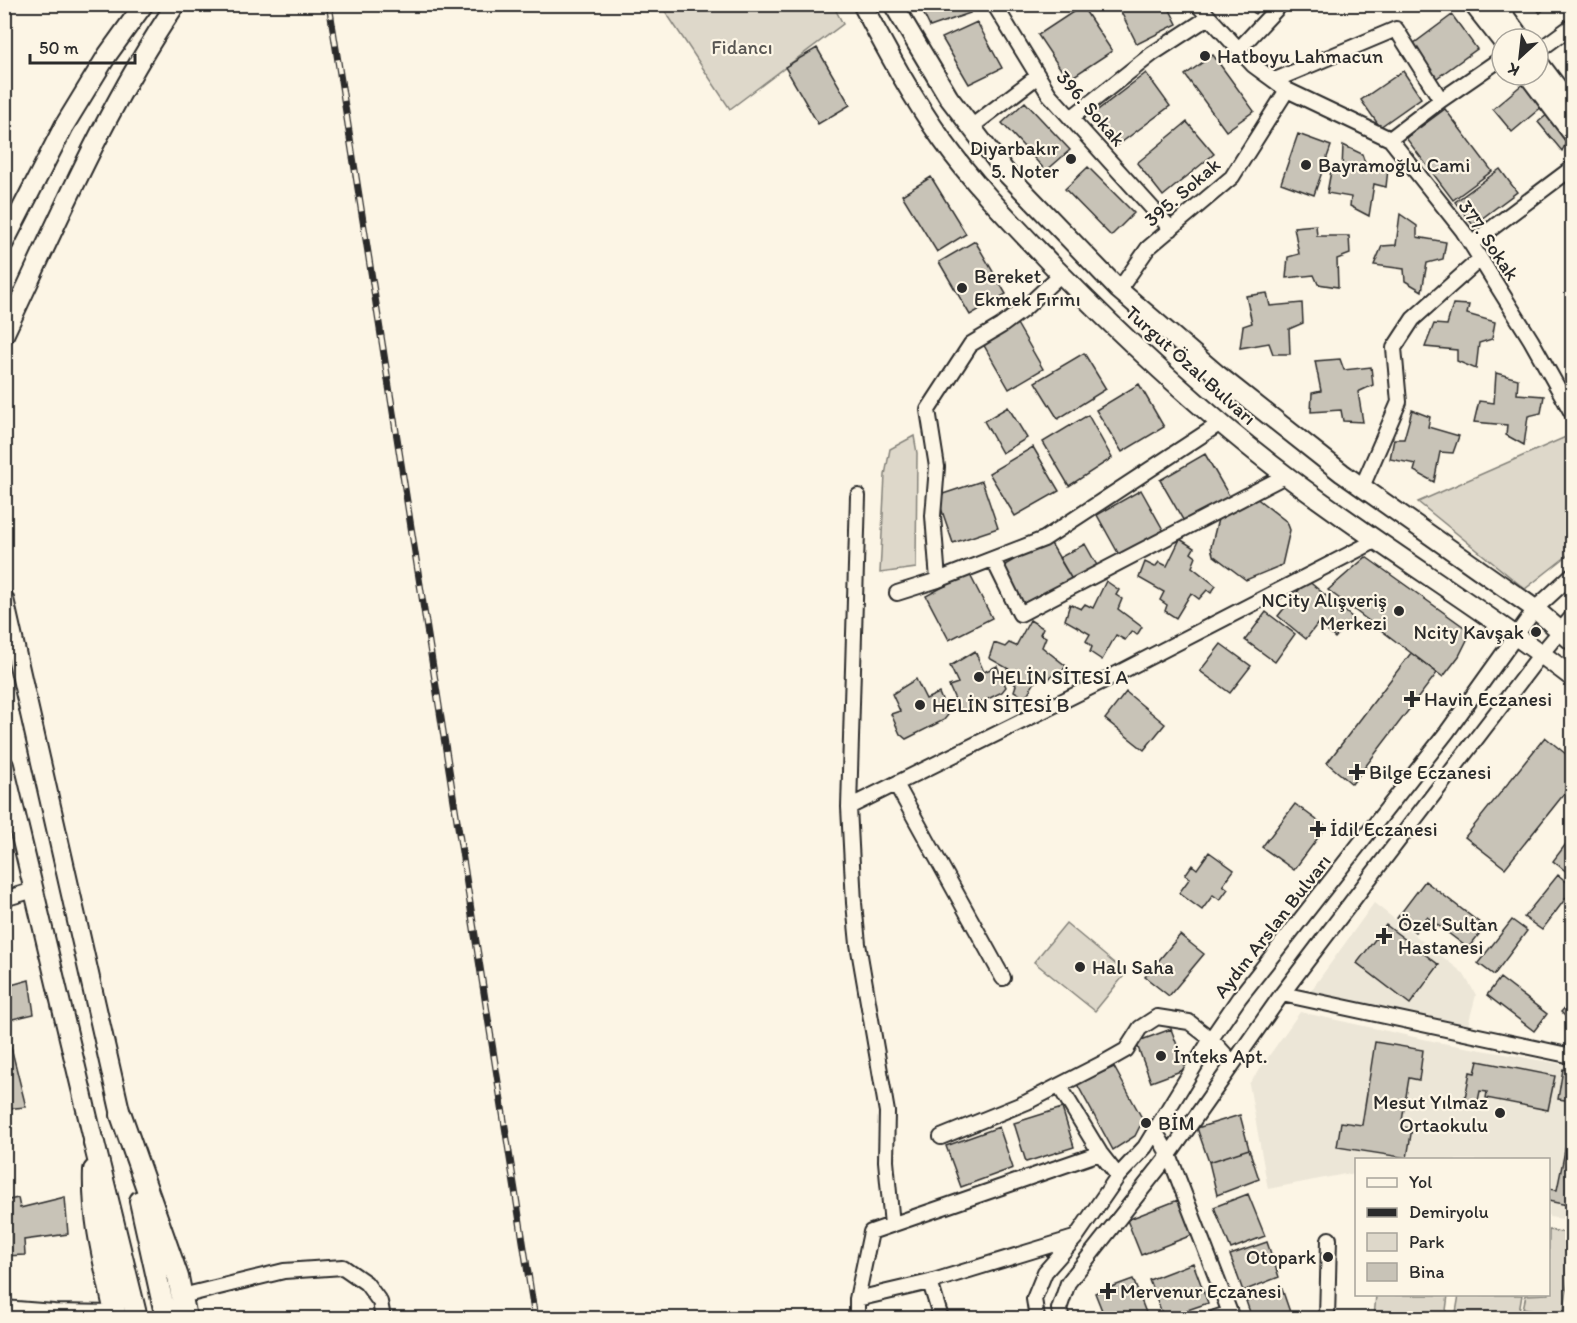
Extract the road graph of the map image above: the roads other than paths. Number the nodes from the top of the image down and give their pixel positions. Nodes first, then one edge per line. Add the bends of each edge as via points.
1 (144, 4) edge
2 (176, 4) edge
3 (862, 4) edge
4 (893, 4) edge
5 (994, 4) edge
6 (1197, 4) edge
7 (1281, 4) edge
8 (1473, 4) edge
9 (1496, 4) edge
10 (1209, 17) junction
11 (1572, 26) edge
12 (1491, 27) edge
13 (1512, 27) edge
14 (1550, 42) edge
15 (1239, 49) junction
16 (1490, 66) edge
17 (1038, 76) junction
18 (1550, 78) edge
19 (1275, 80) junction
20 (1537, 87) edge
21 (1287, 90) junction
22 (1441, 100) junction
23 (1572, 107) edge
24 (1071, 118) junction
25 (971, 127) junction
26 (1572, 133) edge
27 (1390, 140) junction
28 (1572, 168) edge
29 (1171, 228) junction
30 (4, 243) edge
31 (1471, 244) junction
32 (1480, 259) junction
33 (1061, 274) junction
34 (1119, 290) junction
35 (4, 335) edge
36 (1572, 414) edge
37 (1219, 424) junction
38 (1286, 476) junction
39 (1362, 487) junction
40 (858, 496) dead end
41 (1377, 540) junction
42 (993, 559) junction
43 (1572, 575) edge
44 (938, 580) junction
45 (897, 593) dead end
46 (4, 599) edge
47 (1535, 609) junction
48 (1568, 630) edge
49 (1517, 635) junction
50 (1541, 654) junction
51 (1572, 677) edge
52 (4, 765) edge
53 (896, 784) junction
54 (849, 807) junction
55 (34, 890) junction
56 (4, 898) edge
57 (1003, 978) dead end
58 (1282, 994) junction
59 (1211, 1039) junction
60 (1572, 1056) edge
61 (1233, 1063) junction
62 (1060, 1087) junction
63 (120, 1115) junction
64 (1155, 1131) junction
65 (941, 1137) dead end
66 (94, 1143) junction
67 (1100, 1153) junction
68 (1170, 1155) junction
69 (1118, 1176) junction
70 (892, 1225) junction
71 (1076, 1237) junction
72 (1329, 1239) dead end
73 (930, 1282) junction
74 (182, 1296) junction
75 (857, 1299) junction
76 (4, 1308) edge
77 (116, 1316) edge
78 (1231, 1316) edge
79 (137, 1318) edge
80 (166, 1318) edge
81 (186, 1318) edge
82 (383, 1318) edge
83 (857, 1318) edge
84 (941, 1318) edge
85 (1037, 1318) edge
86 (1062, 1318) edge
87 (1215, 1318) edge
88 (1327, 1318) edge

1 - 30 main road via 64,126
2 - 35 main road via 147,48 75,183
3 - 33 main road, Turgut Özal Bulvarı via 898,71 943,141 1001,212
4 - 25 main road, Turgut Özal Bulvarı via 949,98
5 - 17 street, 396. Sokak
6 - 10 street, 377. Sokak
7 - 15 street
8 - 12 main road
9 - 13 main road
10 - 15 street, 377. Sokak
10 - 24 street via 1152,54
11 - 14 street
15 - 19 street, 377. Sokak
16 - 22 street
17 - 24 street, 396. Sokak
17 - 25 street
18 - 23 main road
19 - 21 street, 377. Sokak
19 - 22 street via 1396,29
20 - 26 main road
21 - 27 street, 377. Sokak
21 - 29 street, 395. Sokak via 1232,177
22 - 27 street
24 - 29 street, 396. Sokak
25 - 34 main road, Turgut Özal Bulvarı via 1007,174
27 - 31 street, 377. Sokak
28 - 31 street
29 - 34 street, 395. Sokak via 1148,248
31 - 32 street, 377. Sokak
32 - 36 street, 377. Sokak
32 - 39 street via 1413,319 1394,348 1399,402
33 - 37 main road, Turgut Özal Bulvarı
33 - 44 street via 1024,309 971,344 928,410 937,467 933,516
34 - 39 main road, Turgut Özal Bulvarı via 1218,375
37 - 38 main road, Turgut Özal Bulvarı
37 - 42 street via 1044,538
38 - 41 main road, Turgut Özal Bulvarı
38 - 42 street via 1020,615
39 - 47 main road, Turgut Özal Bulvarı
40 - 54 street
41 - 49 main road, Turgut Özal Bulvarı
41 - 53 street
42 - 44 street
43 - 47 street, Aydın Arslan Bulvarı
44 - 45 street
46 - 63 main road
47 - 48 main road, Turgut Özal Bulvarı
47 - 49 street, Aydın Arslan Bulvarı
48 - 50 street
49 - 50 main road, Turgut Özal Bulvarı
49 - 59 street, Aydın Arslan Bulvarı via 1448,732
50 - 51 main road, Turgut Özal Bulvarı
50 - 58 street
52 - 55 main road
53 - 54 street
53 - 57 street
54 - 70 street via 858,944 887,1112 886,1161
55 - 56 street
55 - 66 main road
58 - 60 street
58 - 61 street
59 - 61 street
59 - 62 street via 1189,1022 1156,1017 1140,1028 1126,1050
59 - 64 street, Aydın Arslan Bulvarı
61 - 68 street
62 - 65 street
62 - 67 street
63 - 74 highway
63 - 80 highway
64 - 68 street
64 - 69 street, Aydın Arslan Bulvarı
66 - 77 highway via 93,1201
66 - 79 highway
67 - 69 street
67 - 70 street
68 - 78 street
68 - 86 street via 1068,1283 1059,1309
69 - 71 street, Aydın Arslan Bulvarı
70 - 75 street via 871,1232
71 - 73 street
71 - 85 street, Aydın Arslan Bulvarı via 1045,1272 1034,1299
72 - 88 street
73 - 75 street
73 - 84 street
74 - 81 highway
74 - 82 street via 284,1271 343,1268 366,1283 380,1302
75 - 83 street
76 - 77 street
78 - 87 street

